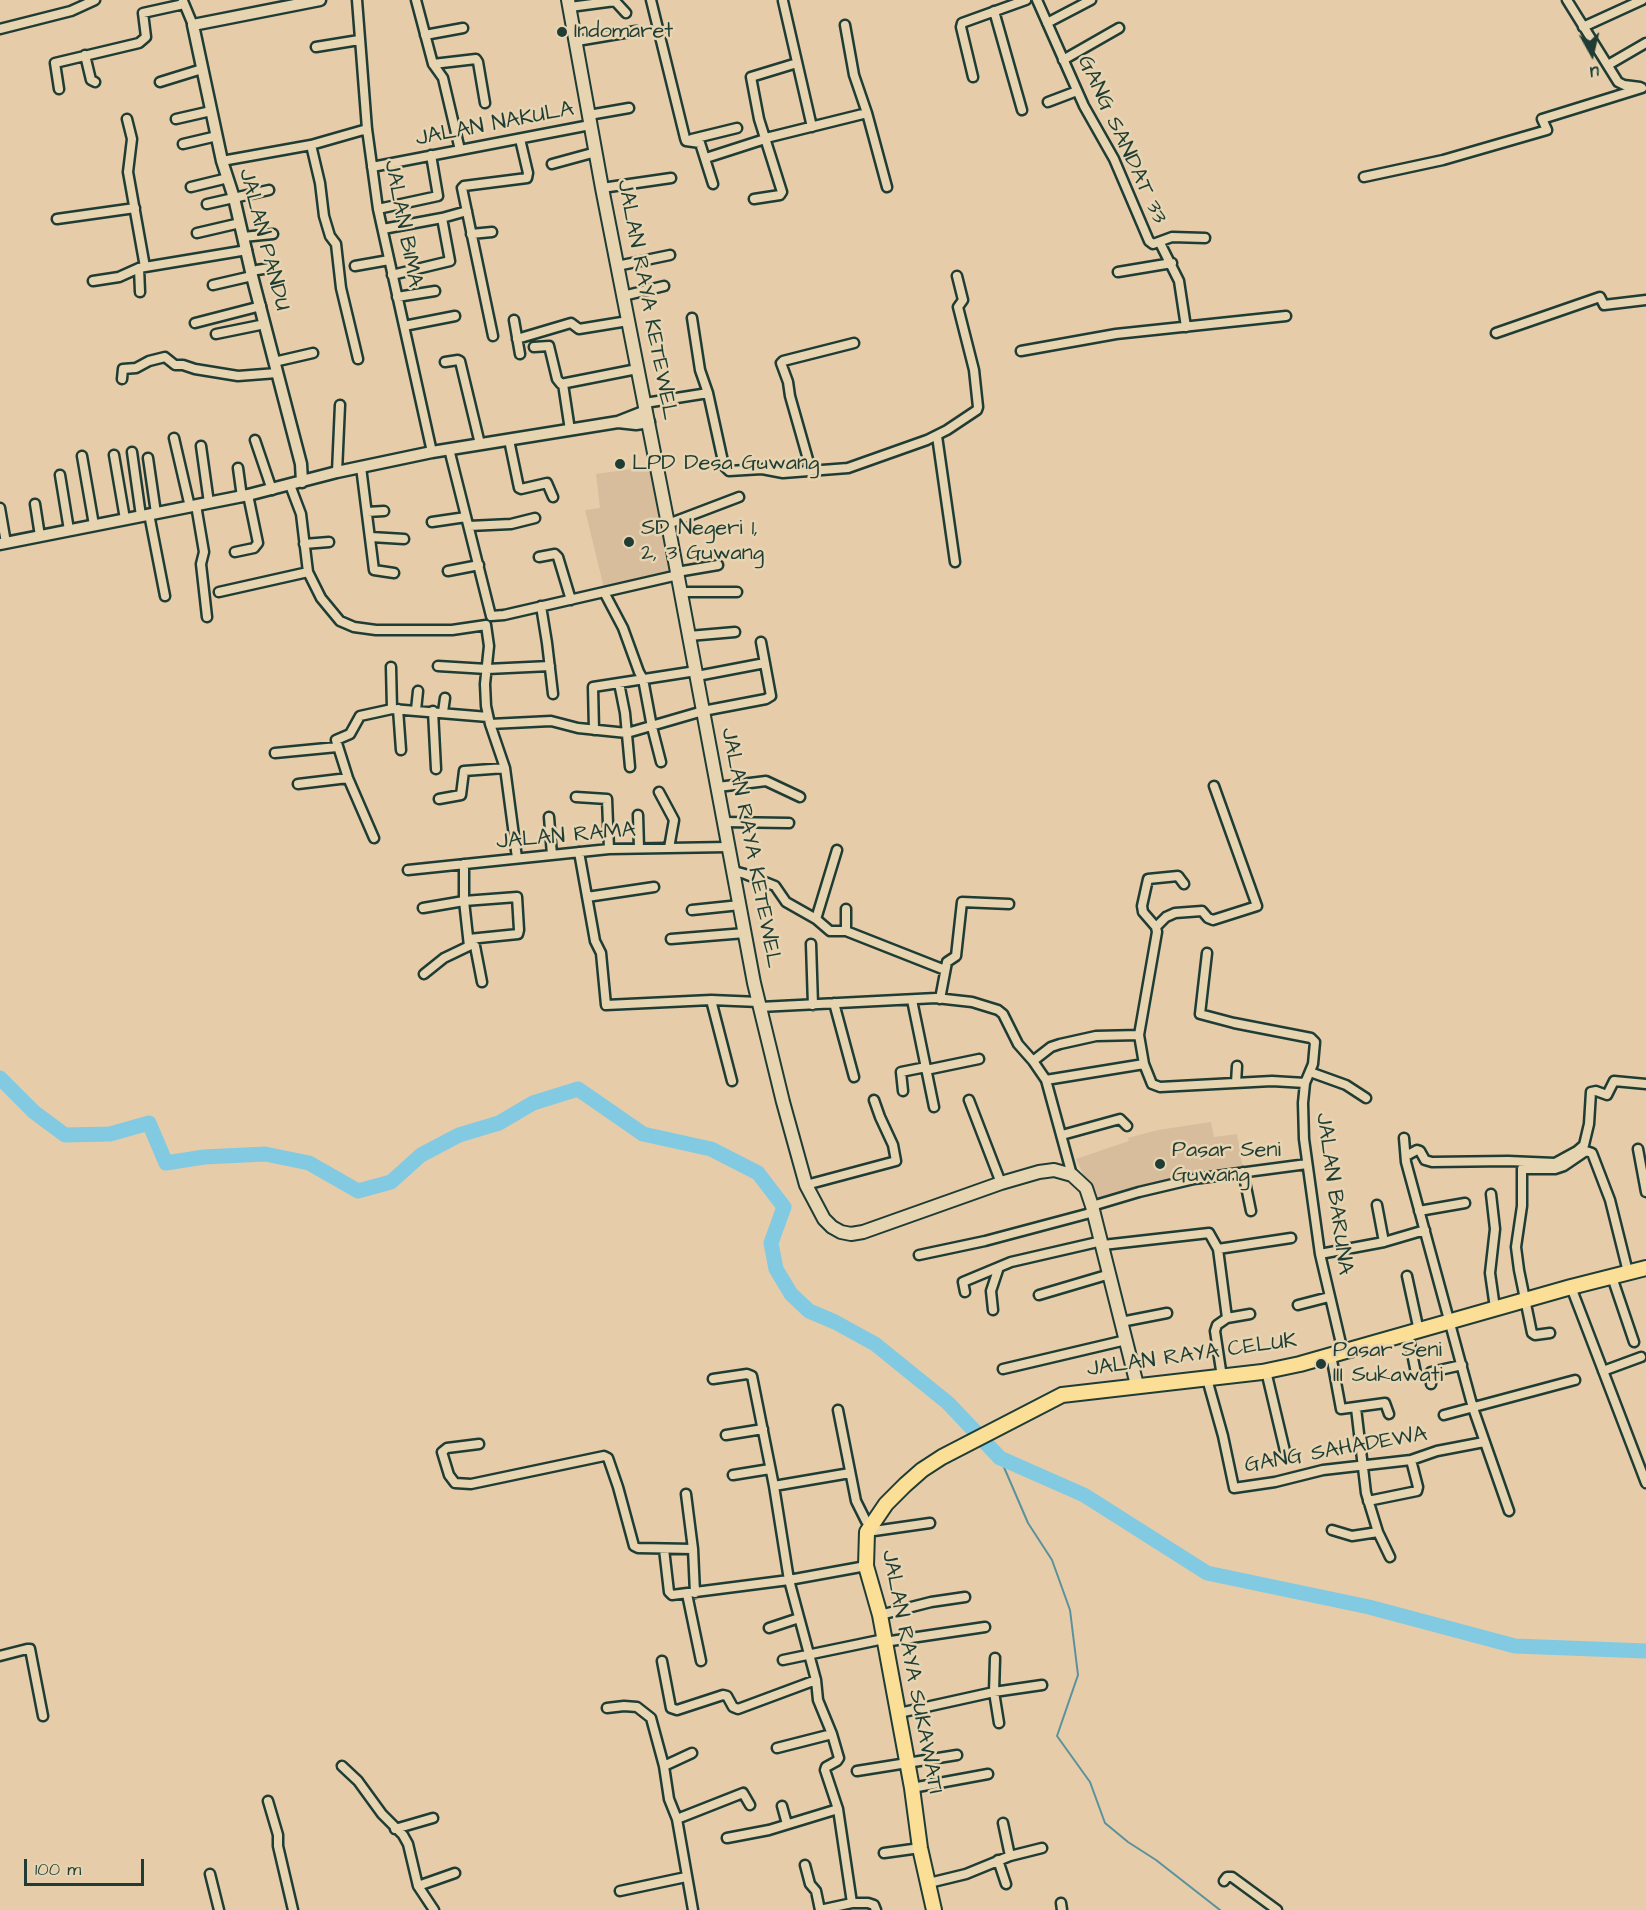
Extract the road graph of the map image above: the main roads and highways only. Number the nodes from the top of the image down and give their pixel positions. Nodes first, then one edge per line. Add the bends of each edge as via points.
1 (569, 4) edge
2 (1646, 1268) edge
3 (1137, 1385) junction
4 (1023, 1414) joint
5 (934, 1910) edge

1 - 3 main road, JALAN RAYA KETEWEL via 759,1005 806,1185 824,1219 841,1232 851,1233 1001,1183 1047,1171 1072,1175 1086,1188 1093,1209
2 - 3 highway, JALAN RAYA CELUK via 1266,1371
3 - 4 highway, JALAN RAYA CELUK via 1062,1395
4 - 5 highway, JALAN RAYA SUKAWATI via 922,1470 886,1504 869,1528 866,1566 880,1615

